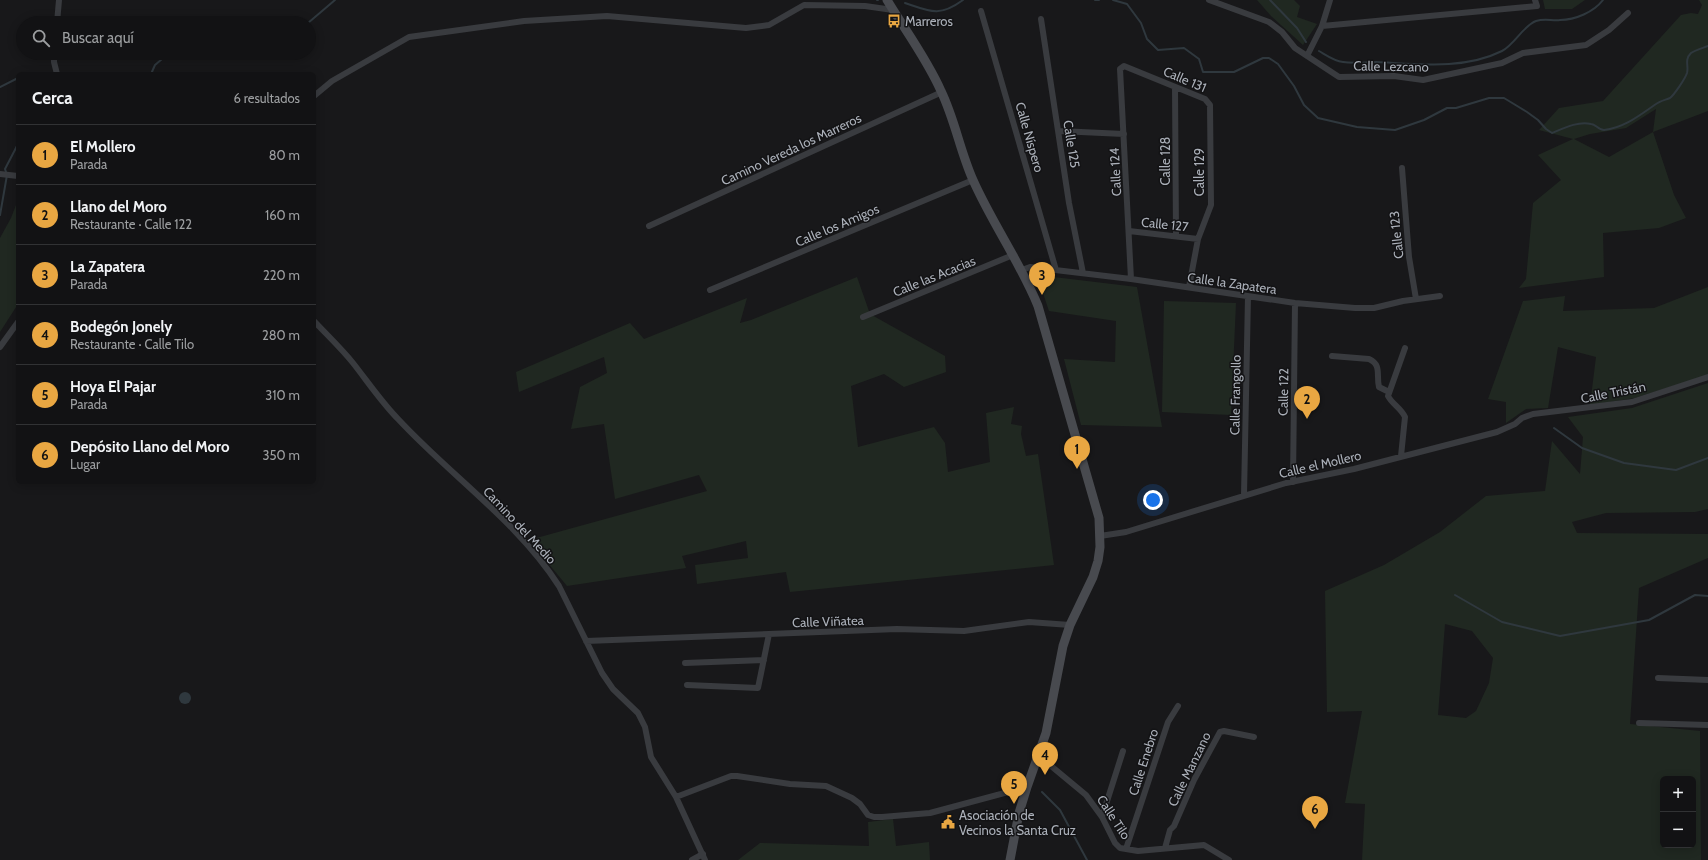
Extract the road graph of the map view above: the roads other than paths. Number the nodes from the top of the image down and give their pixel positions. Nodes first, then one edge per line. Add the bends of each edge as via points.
1 (59, 0) edge
2 (887, 0) edge
3 (1209, 0) edge
4 (1330, 0) edge
5 (1536, 3) edge
6 (893, 10) junction
7 (980, 10) dead end
8 (1628, 13) dead end
9 (58, 16) edge
10 (1041, 18) dead end
11 (1322, 26) junction
12 (1307, 56) junction
13 (54, 60) edge
14 (1124, 66) joint
15 (57, 72) edge
16 (1176, 87) junction
17 (942, 92) junction
18 (316, 94) edge
19 (1208, 101) joint
20 (1059, 131) junction
21 (1124, 134) junction
22 (1402, 168) dead end
23 (0, 174) edge
24 (16, 176) edge
25 (973, 180) junction
26 (649, 226) dead end
27 (1129, 231) junction
28 (1176, 236) junction
29 (1198, 239) junction
30 (1013, 255) junction
31 (1022, 270) junction
32 (1056, 270) junction
33 (1082, 273) junction
34 (1131, 279) junction
35 (1188, 288) junction
36 (710, 290) dead end
37 (1248, 296) junction
38 (1440, 296) dead end
39 (1416, 299) junction
40 (1295, 303) junction
41 (862, 317) dead end
42 (316, 323) edge
43 (16, 325) edge
44 (0, 348) edge
45 (1405, 348) dead end
46 (1332, 356) dead end
47 (1708, 378) edge
48 (1389, 392) junction
49 (1543, 413) joint
50 (1401, 456) junction
51 (1292, 482) junction
52 (1244, 495) junction
53 (1100, 536) junction
54 (1070, 625) junction
55 (769, 634) junction
56 (586, 641) junction
57 (764, 660) junction
58 (685, 663) dead end
59 (1658, 678) dead end
60 (1708, 680) edge
61 (687, 685) dead end
62 (1178, 706) dead end
63 (1639, 723) dead end
64 (1708, 725) edge
65 (1254, 737) dead end
66 (1123, 751) dead end
67 (1039, 756) junction
68 (1027, 787) junction
69 (676, 797) junction
70 (1102, 817) junction
71 (1165, 848) junction
72 (1126, 849) junction
73 (704, 857) edge
74 (692, 860) edge
75 (1010, 860) edge
76 (1230, 860) edge

1 - 9 street
2 - 6 main road
3 - 12 street, Calle Lezcano via 1269,22 1282,32 1295,48
4 - 11 street
5 - 11 street
6 - 17 main road
6 - 18 street via 864,6 804,5 769,25 746,28 607,16 524,21 409,37 332,81
7 - 32 street, Calle Níspero
8 - 12 street, Calle Lezcano via 1609,30 1586,45 1523,53 1502,62 1423,80 1394,76 1339,77
10 - 20 street, Calle 125
11 - 12 street
13 - 15 street
14 - 16 street, Calle 131
14 - 21 street, Calle 124 via 1120,69
16 - 19 street, Calle 131
16 - 28 street, Calle 128
17 - 25 main road
17 - 26 street, Camino Vereda los Marreros
19 - 29 street, Calle 129 via 1211,205
20 - 21 street
20 - 33 street, Calle 125
21 - 27 street, Calle 124
22 - 39 street, Calle 123 via 1409,257
23 - 24 street
25 - 30 main road
25 - 36 street, Calle los Amigos
27 - 28 street, Calle 127
27 - 34 street, Calle 124
28 - 29 street, Calle 127
29 - 35 street, Calle 129
30 - 31 main road
30 - 41 street, Calle las Acacias
31 - 32 street, Calle la Zapatera via 1030,267
31 - 53 main road via 1038,306 1098,518
32 - 33 street, Calle la Zapatera
33 - 34 street, Calle la Zapatera
34 - 35 street, Calle la Zapatera
35 - 37 street, Calle la Zapatera
37 - 40 street, Calle la Zapatera
37 - 52 street, Calle Frangollo
38 - 39 street, Calle la Zapatera
39 - 40 street, Calle la Zapatera via 1374,308
40 - 51 street, Calle 122
42 - 56 street, Camino del Medio via 352,362 398,420 502,518 536,555 559,586
43 - 44 street
45 - 48 street
46 - 48 street via 1374,361 1378,367 1379,387
47 - 49 street, Calle Tristán via 1632,402
48 - 50 street via 1388,396 1406,417
49 - 50 street, Calle el Mollero via 1528,415 1516,424 1497,432
50 - 51 street, Calle el Mollero
51 - 52 street, Calle el Mollero
52 - 53 street, Calle el Mollero via 1126,532
53 - 54 main road via 1094,577
54 - 55 street, Calle Viñatea via 1029,622 964,631 920,629
54 - 67 main road via 1058,666 1046,733
55 - 56 street, Calle Viñatea
55 - 57 street
56 - 69 street, Camino del Medio via 608,682 638,713 651,757
57 - 58 street
57 - 61 street via 758,688
59 - 60 street
62 - 72 street, Calle Enebro via 1168,722
63 - 64 street
65 - 71 street, Calle Manzano via 1224,730 1220,732 1170,830
66 - 70 street
67 - 68 main road
67 - 70 street, Calle Tilo via 1082,790
68 - 69 street via 930,813 882,818 868,815 852,798 826,786 790,784 737,776
68 - 75 main road
69 - 73 street, Camino del Medio
70 - 72 street, Calle Tilo via 1115,843
71 - 72 street, Calle Tilo via 1138,851
71 - 76 street, Calle Tilo via 1204,845
73 - 74 street

